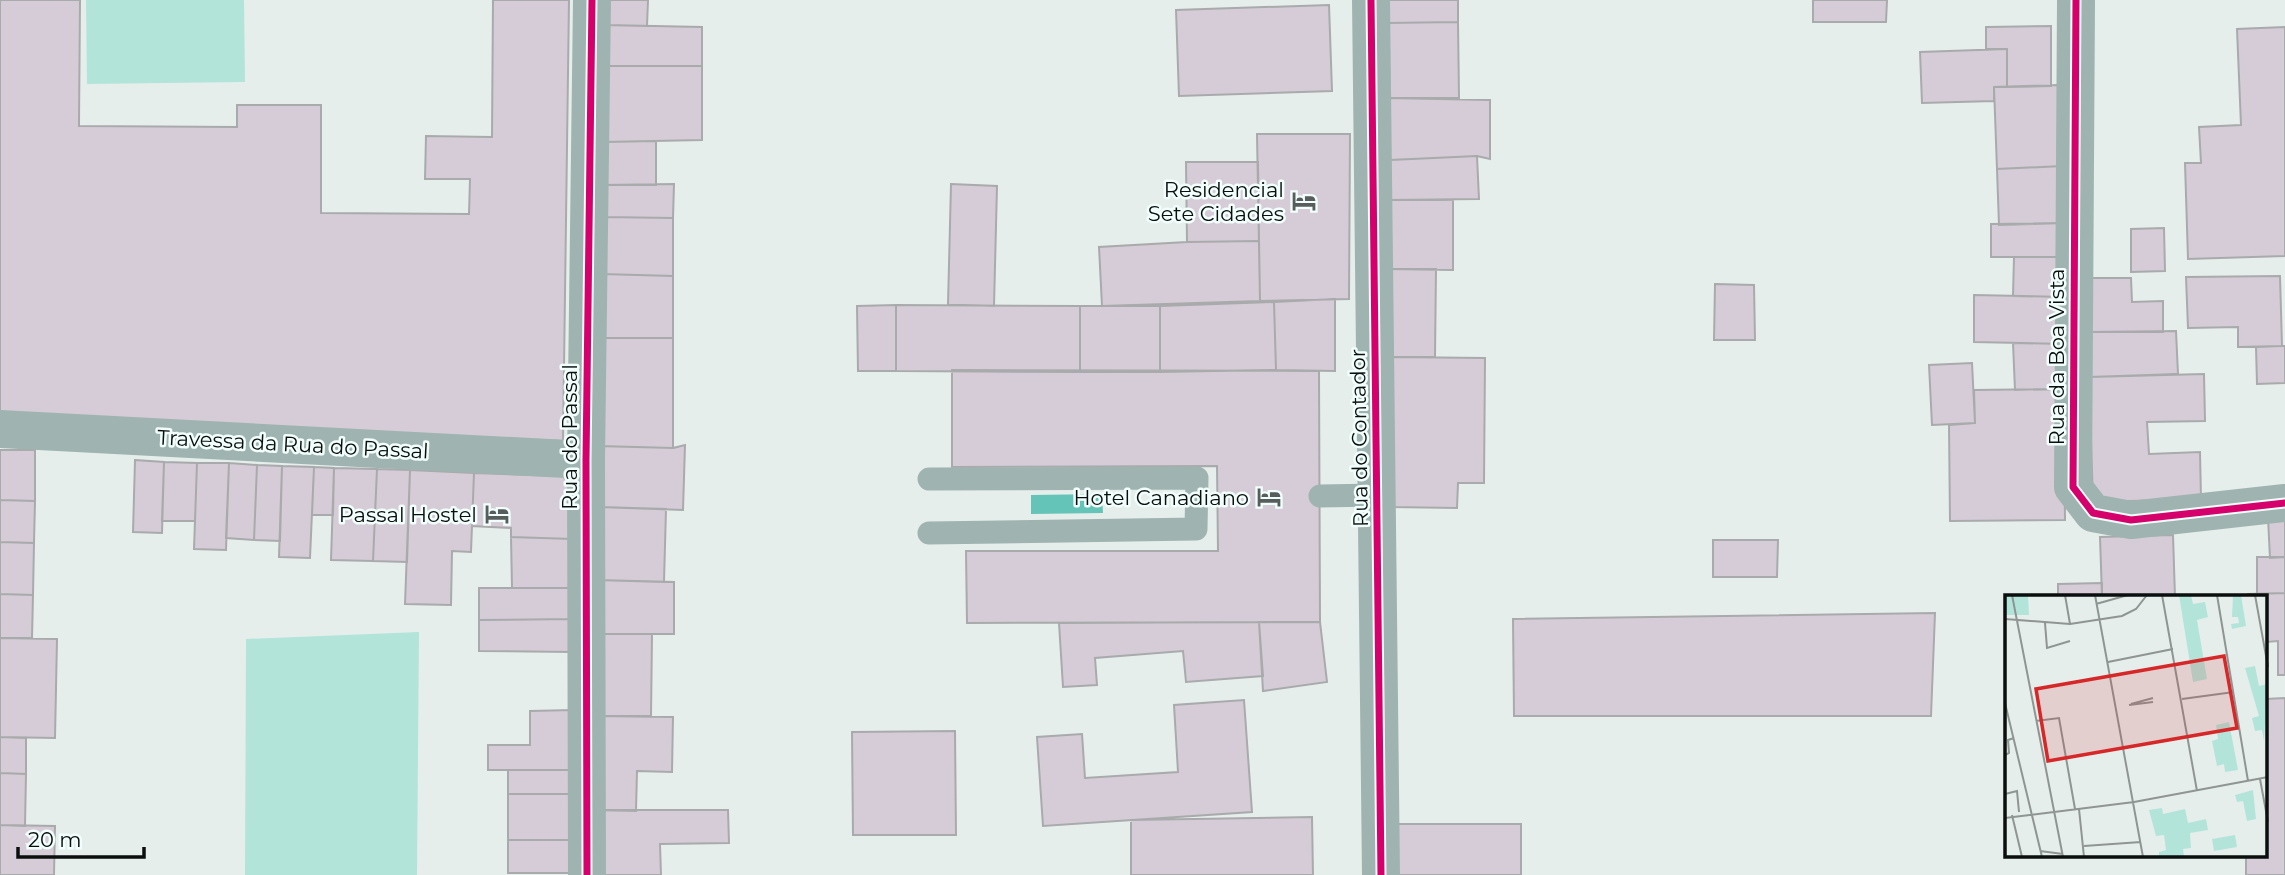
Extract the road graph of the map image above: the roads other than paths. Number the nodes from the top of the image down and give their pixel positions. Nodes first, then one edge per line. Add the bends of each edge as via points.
1 (592, 0) edge
2 (1371, 0) edge
3 (2076, 0) edge
4 (0, 429) edge
5 (586, 460) junction
6 (929, 479) dead end
7 (1377, 495) junction
8 (1320, 496) dead end
9 (2285, 503) edge
10 (929, 533) dead end
11 (587, 875) edge
12 (1381, 875) edge

1 - 5 street, Rua do Passal
2 - 7 street, Rua do Contador
3 - 9 street, Rua da Boa Vista via 2073,487 2093,513 2131,520
4 - 5 street, Travessa da Rua do Passal
5 - 11 street, Rua do Passal
6 - 10 lane via 1196,478 1207,498 1196,528
7 - 8 lane
7 - 12 street, Rua do Contador

